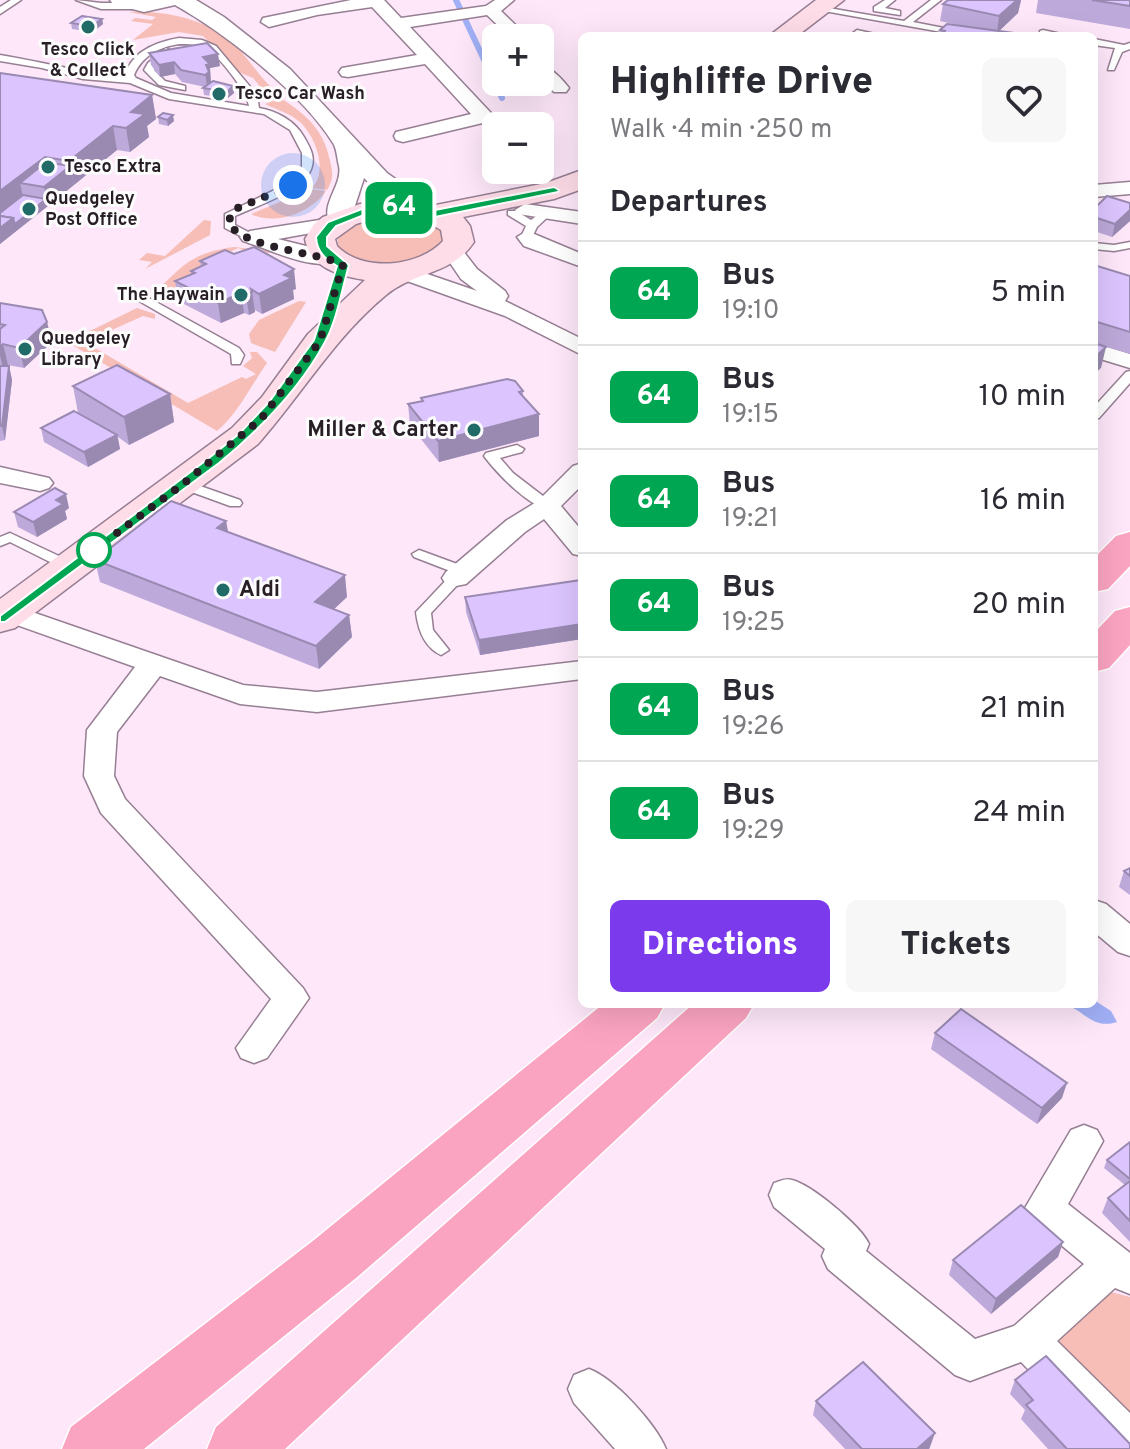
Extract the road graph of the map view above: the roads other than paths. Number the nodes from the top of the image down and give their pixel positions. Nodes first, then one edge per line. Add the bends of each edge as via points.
1 (17, 0) edge
2 (81, 0) edge
3 (98, 0) edge
4 (120, 0) edge
5 (181, 0) edge
6 (891, 0) edge
7 (937, 0) edge
8 (376, 1) edge
9 (157, 4) edge
10 (498, 5) edge
11 (825, 5) edge
12 (0, 11) edge
13 (914, 17) junction
14 (269, 22) dead end
15 (398, 24) junction
16 (511, 24) edge
17 (905, 24) junction
18 (229, 29) junction
19 (787, 32) edge
20 (922, 32) edge
21 (1098, 43) edge
22 (164, 47) junction
23 (1126, 47) edge
24 (206, 55) edge
25 (178, 57) edge
26 (0, 58) edge
27 (429, 58) junction
28 (1111, 68) dead end
29 (220, 70) edge
30 (348, 72) dead end
31 (154, 77) junction
32 (172, 77) edge
33 (236, 77) junction
34 (132, 80) junction
35 (554, 83) edge
36 (560, 88) dead end
37 (254, 104) junction
38 (403, 136) dead end
39 (346, 144) junction
40 (578, 181) edge
41 (1130, 188) edge
42 (578, 189) edge
43 (1098, 191) edge
44 (431, 212) junction
45 (578, 218) edge
46 (529, 220) junction
47 (336, 222) junction
48 (250, 237) junction
49 (1130, 245) edge
50 (456, 246) junction
51 (1098, 246) edge
52 (578, 260) edge
53 (337, 261) junction
54 (401, 271) junction
55 (138, 296) dead end
56 (513, 311) junction
57 (320, 341) junction
58 (578, 346) edge
59 (1098, 351) edge
60 (236, 361) dead end
61 (1130, 361) edge
62 (1130, 375) edge
63 (1098, 411) edge
64 (517, 449) dead end
65 (578, 475) edge
66 (4, 479) edge
67 (40, 483) dead end
68 (183, 484) junction
69 (235, 503) dead end
70 (547, 506) junction
71 (0, 542) edge
72 (578, 543) edge
73 (1130, 544) edge
74 (419, 554) dead end
75 (71, 567) junction
76 (460, 574) junction
77 (1098, 576) edge
78 (4, 616) edge
79 (1130, 620) edge
80 (441, 650) dead end
81 (1098, 654) edge
82 (152, 666) junction
83 (578, 670) edge
84 (1098, 916) edge
85 (1130, 943) edge
86 (634, 1008) edge
87 (724, 1008) edge
88 (254, 1048) dead end
89 (1084, 1141) dead end
90 (788, 1195) dead end
91 (1122, 1270) edge
92 (1028, 1340) junction
93 (589, 1389) dead end
94 (1130, 1443) edge
95 (94, 1449) edge
96 (239, 1449) edge
97 (644, 1449) edge

1 - 12 lane
2 - 3 lane
2 - 9 lane via 101,6
4 - 9 street
5 - 18 street
6 - 13 lane via 877,9
7 - 13 lane
8 - 14 street
8 - 15 street
9 - 18 street
10 - 15 street
10 - 16 street
11 - 17 lane
11 - 19 main road
13 - 17 lane
15 - 27 street
17 - 20 lane
18 - 39 street via 290,81
21 - 23 lane
22 - 24 lane via 195,48
22 - 25 lane
22 - 31 lane via 149,67
22 - 33 lane via 179,41 202,43 213,48
22 - 34 lane via 132,65
23 - 28 lane
26 - 34 lane via 83,76
27 - 30 street
27 - 38 street via 484,117
29 - 33 lane
31 - 32 lane
31 - 37 lane via 175,87
33 - 37 lane
34 - 37 lane via 169,96
35 - 36 street
37 - 48 lane via 288,123 308,160 293,185 230,214 229,226
39 - 44 street via 390,189
39 - 47 street via 353,174
40 - 44 main road via 554,190
41 - 43 street
42 - 46 main road
44 - 47 main road via 380,208
44 - 50 main road via 455,226
45 - 46 street
46 - 50 main road via 487,223
46 - 52 street via 531,242
47 - 48 street
47 - 53 main road via 321,237 322,247
48 - 53 street
49 - 51 lane
50 - 54 main road via 433,263
50 - 56 street via 469,274
53 - 54 main road
53 - 57 main road
54 - 56 street
54 - 57 main road via 376,287
55 - 60 lane via 235,351
56 - 58 street
57 - 68 main road via 261,419
59 - 61 street
62 - 63 lane
64 - 70 lane via 491,456
65 - 70 street
66 - 67 street
68 - 69 lane
68 - 75 main road
70 - 72 street
70 - 76 street
71 - 75 lane via 10,537
73 - 77 highway
74 - 76 lane
75 - 78 main road
76 - 80 lane via 423,612 426,631
78 - 82 street
79 - 81 highway
82 - 83 street via 240,694 317,702
82 - 88 street via 102,730 99,776 112,805 302,995
84 - 85 street
86 - 95 highway via 335,1259
87 - 96 highway
89 - 91 street via 1045,1208
90 - 92 street via 849,1244 842,1256 970,1361
91 - 92 street
92 - 94 street
93 - 97 street

